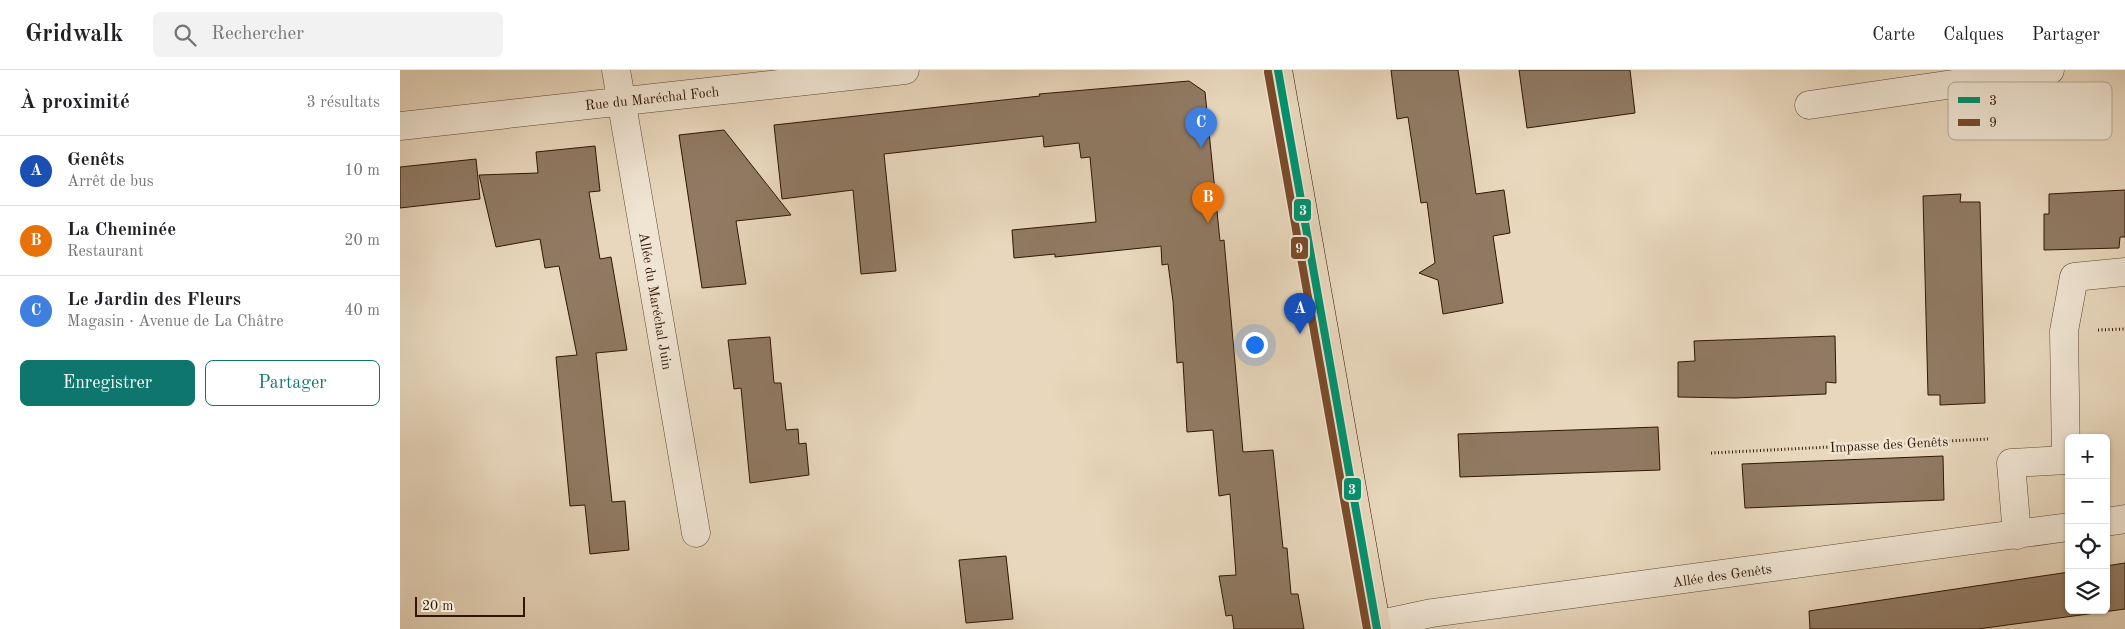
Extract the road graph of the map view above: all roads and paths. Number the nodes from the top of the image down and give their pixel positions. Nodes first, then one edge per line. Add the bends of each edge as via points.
1 (616, 70) edge
2 (905, 70) edge
3 (1278, 70) edge
4 (2050, 70) edge
5 (1967, 82) edge
6 (1948, 85) edge
7 (621, 101) junction
8 (1809, 105) dead end
9 (400, 126) edge
10 (2125, 272) edge
11 (1997, 439) dead end
12 (1711, 453) dead end
13 (2125, 519) edge
14 (2110, 521) edge
15 (2065, 528) edge
16 (696, 533) dead end
17 (2016, 535) junction
18 (1376, 627) edge

1 - 7 street, Allée du Maréchal Juin
2 - 7 street, Rue du Maréchal Foch
3 - 18 main road
4 - 5 street
6 - 8 street
7 - 9 street, Rue du Maréchal Foch
7 - 16 street, Allée du Maréchal Juin
10 - 17 street via 2074,278 2064,331 2066,460 2011,463
11 - 12 path, Impasse des Genêts
13 - 14 street
15 - 17 street, Allée des Genêts
17 - 18 street, Allée des Genêts via 1432,613

